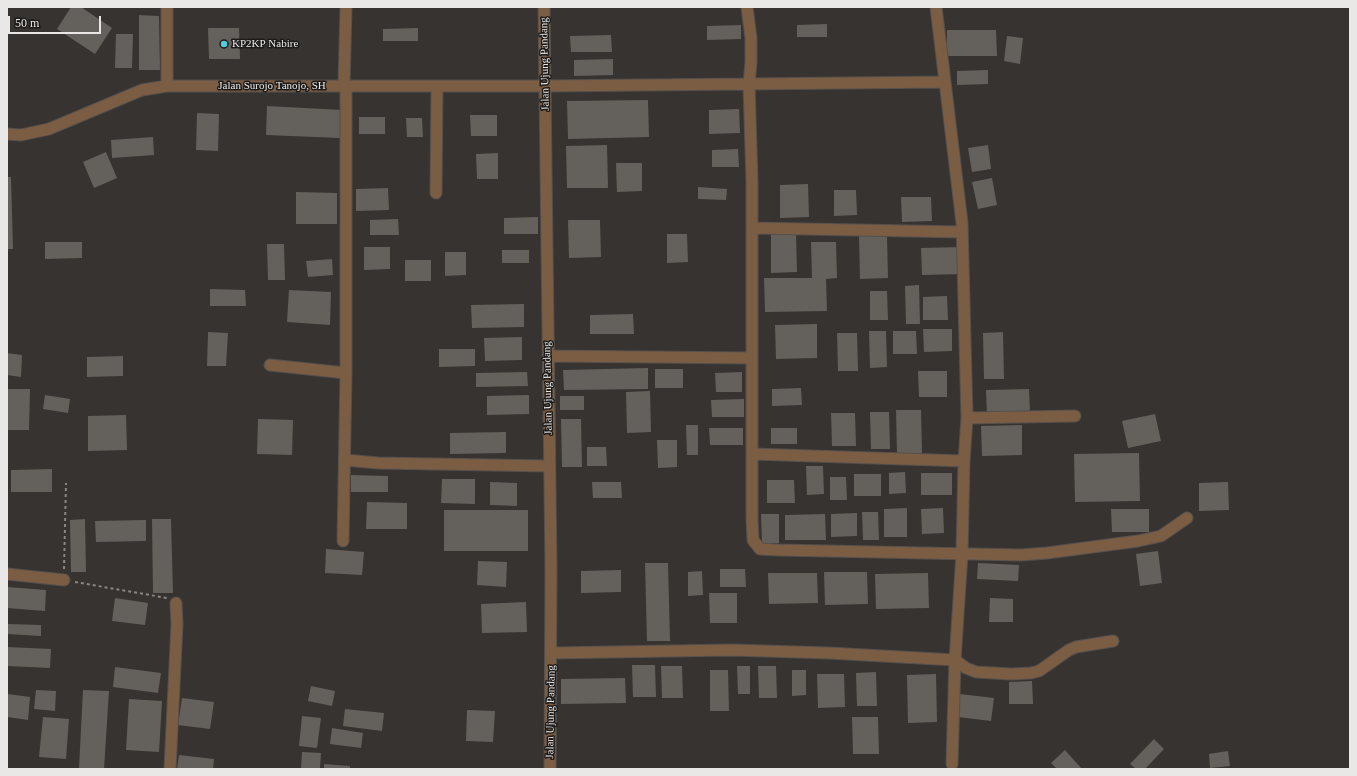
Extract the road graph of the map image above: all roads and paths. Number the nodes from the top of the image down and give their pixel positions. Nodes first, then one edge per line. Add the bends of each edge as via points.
1 (167, 7) edge
2 (346, 7) edge
3 (544, 7) edge
4 (747, 7) edge
5 (936, 7) edge
6 (945, 82) junction
7 (749, 84) junction
8 (345, 85) junction
9 (167, 86) junction
10 (437, 86) junction
11 (545, 86) junction
12 (7, 134) edge
13 (436, 193) dead end
14 (752, 228) junction
15 (962, 232) junction
16 (548, 356) junction
17 (752, 358) junction
18 (270, 365) dead end
19 (346, 373) junction
20 (1075, 416) dead end
21 (967, 418) junction
22 (752, 454) junction
23 (345, 460) junction
24 (964, 461) junction
25 (549, 466) junction
26 (66, 483) dead end
27 (1187, 518) dead end
28 (343, 541) dead end
29 (962, 554) junction
30 (7, 574) edge
31 (64, 580) junction
32 (176, 603) joint
33 (1113, 641) dead end
34 (551, 653) junction
35 (955, 660) junction
36 (952, 764) dead end
37 (170, 769) edge
38 (550, 769) edge

1 - 9 street
2 - 8 street
3 - 11 street, Jalan Ujung Pandang
4 - 7 street via 751,38
5 - 6 street
6 - 7 street, Jalan Surojo Tanojo, SH
6 - 15 street
7 - 11 street, Jalan Surojo Tanojo, SH
7 - 14 street
8 - 9 street, Jalan Surojo Tanojo, SH
8 - 10 street, Jalan Surojo Tanojo, SH
8 - 19 street
9 - 12 street, Jalan Surojo Tanojo, SH via 142,90 33,134
10 - 11 street, Jalan Surojo Tanojo, SH
10 - 13 street
11 - 16 street, Jalan Ujung Pandang
14 - 15 street
14 - 17 street
15 - 21 street
16 - 17 street
16 - 25 street, Jalan Ujung Pandang
17 - 22 street
18 - 19 street
19 - 23 street
20 - 21 street
21 - 24 street
22 - 24 street
22 - 29 street via 753,540 760,549
23 - 25 street via 378,463
23 - 28 street
24 - 29 street
25 - 34 street, Jalan Ujung Pandang
26 - 31 path
27 - 29 street via 1161,536 1138,542 1021,555
29 - 35 street
30 - 31 street
31 - 32 path via 171,599
32 - 37 street
33 - 35 street via 1076,647 1031,673 976,672
34 - 35 street via 732,650
34 - 38 street, Jalan Ujung Pandang
35 - 36 street

